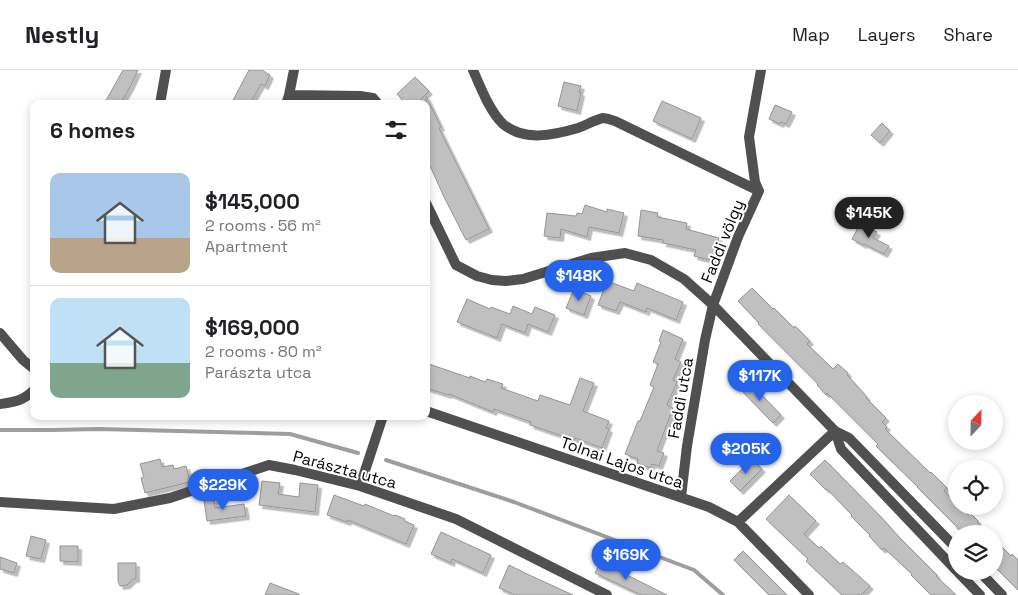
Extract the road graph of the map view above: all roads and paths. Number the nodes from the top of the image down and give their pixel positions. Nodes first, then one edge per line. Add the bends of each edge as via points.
1 (166, 70) edge
2 (294, 70) edge
3 (472, 70) edge
4 (761, 70) edge
5 (161, 100) edge
6 (288, 100) edge
7 (374, 100) edge
8 (759, 192) junction
9 (430, 211) edge
10 (713, 305) junction
11 (0, 333) edge
12 (30, 366) edge
13 (30, 394) edge
14 (0, 404) edge
15 (430, 413) edge
16 (382, 420) edge
17 (835, 431) junction
18 (360, 486) junction
19 (681, 497) junction
20 (0, 502) edge
21 (738, 522) junction
22 (948, 540) edge
23 (948, 562) edge
24 (966, 580) edge
25 (988, 580) edge
26 (607, 595) edge
27 (809, 595) edge
28 (980, 595) edge
29 (1002, 595) edge

1 - 5 street
2 - 6 street
3 - 8 street via 496,116 517,132 530,136 556,134 603,118 615,120
4 - 8 street, Faddi völgy via 749,137
6 - 7 street via 360,96
8 - 10 street, Faddi völgy
9 - 10 street via 456,265 477,276 506,281 523,279 591,258 626,253 651,260 684,279
10 - 17 street
10 - 19 street, Faddi utca via 690,427
11 - 12 street
13 - 14 street via 26,398
15 - 19 street, Tolnai Lajos utca
16 - 18 street
17 - 21 street
17 - 22 street via 849,438
17 - 23 street via 841,449
18 - 20 street, Parászta utca via 269,466 170,498 114,508
18 - 26 street, Parászta utca via 456,519
19 - 21 street, Tolnai Lajos utca
21 - 27 street, Tolnai Lajos utca
24 - 28 street
25 - 29 street

